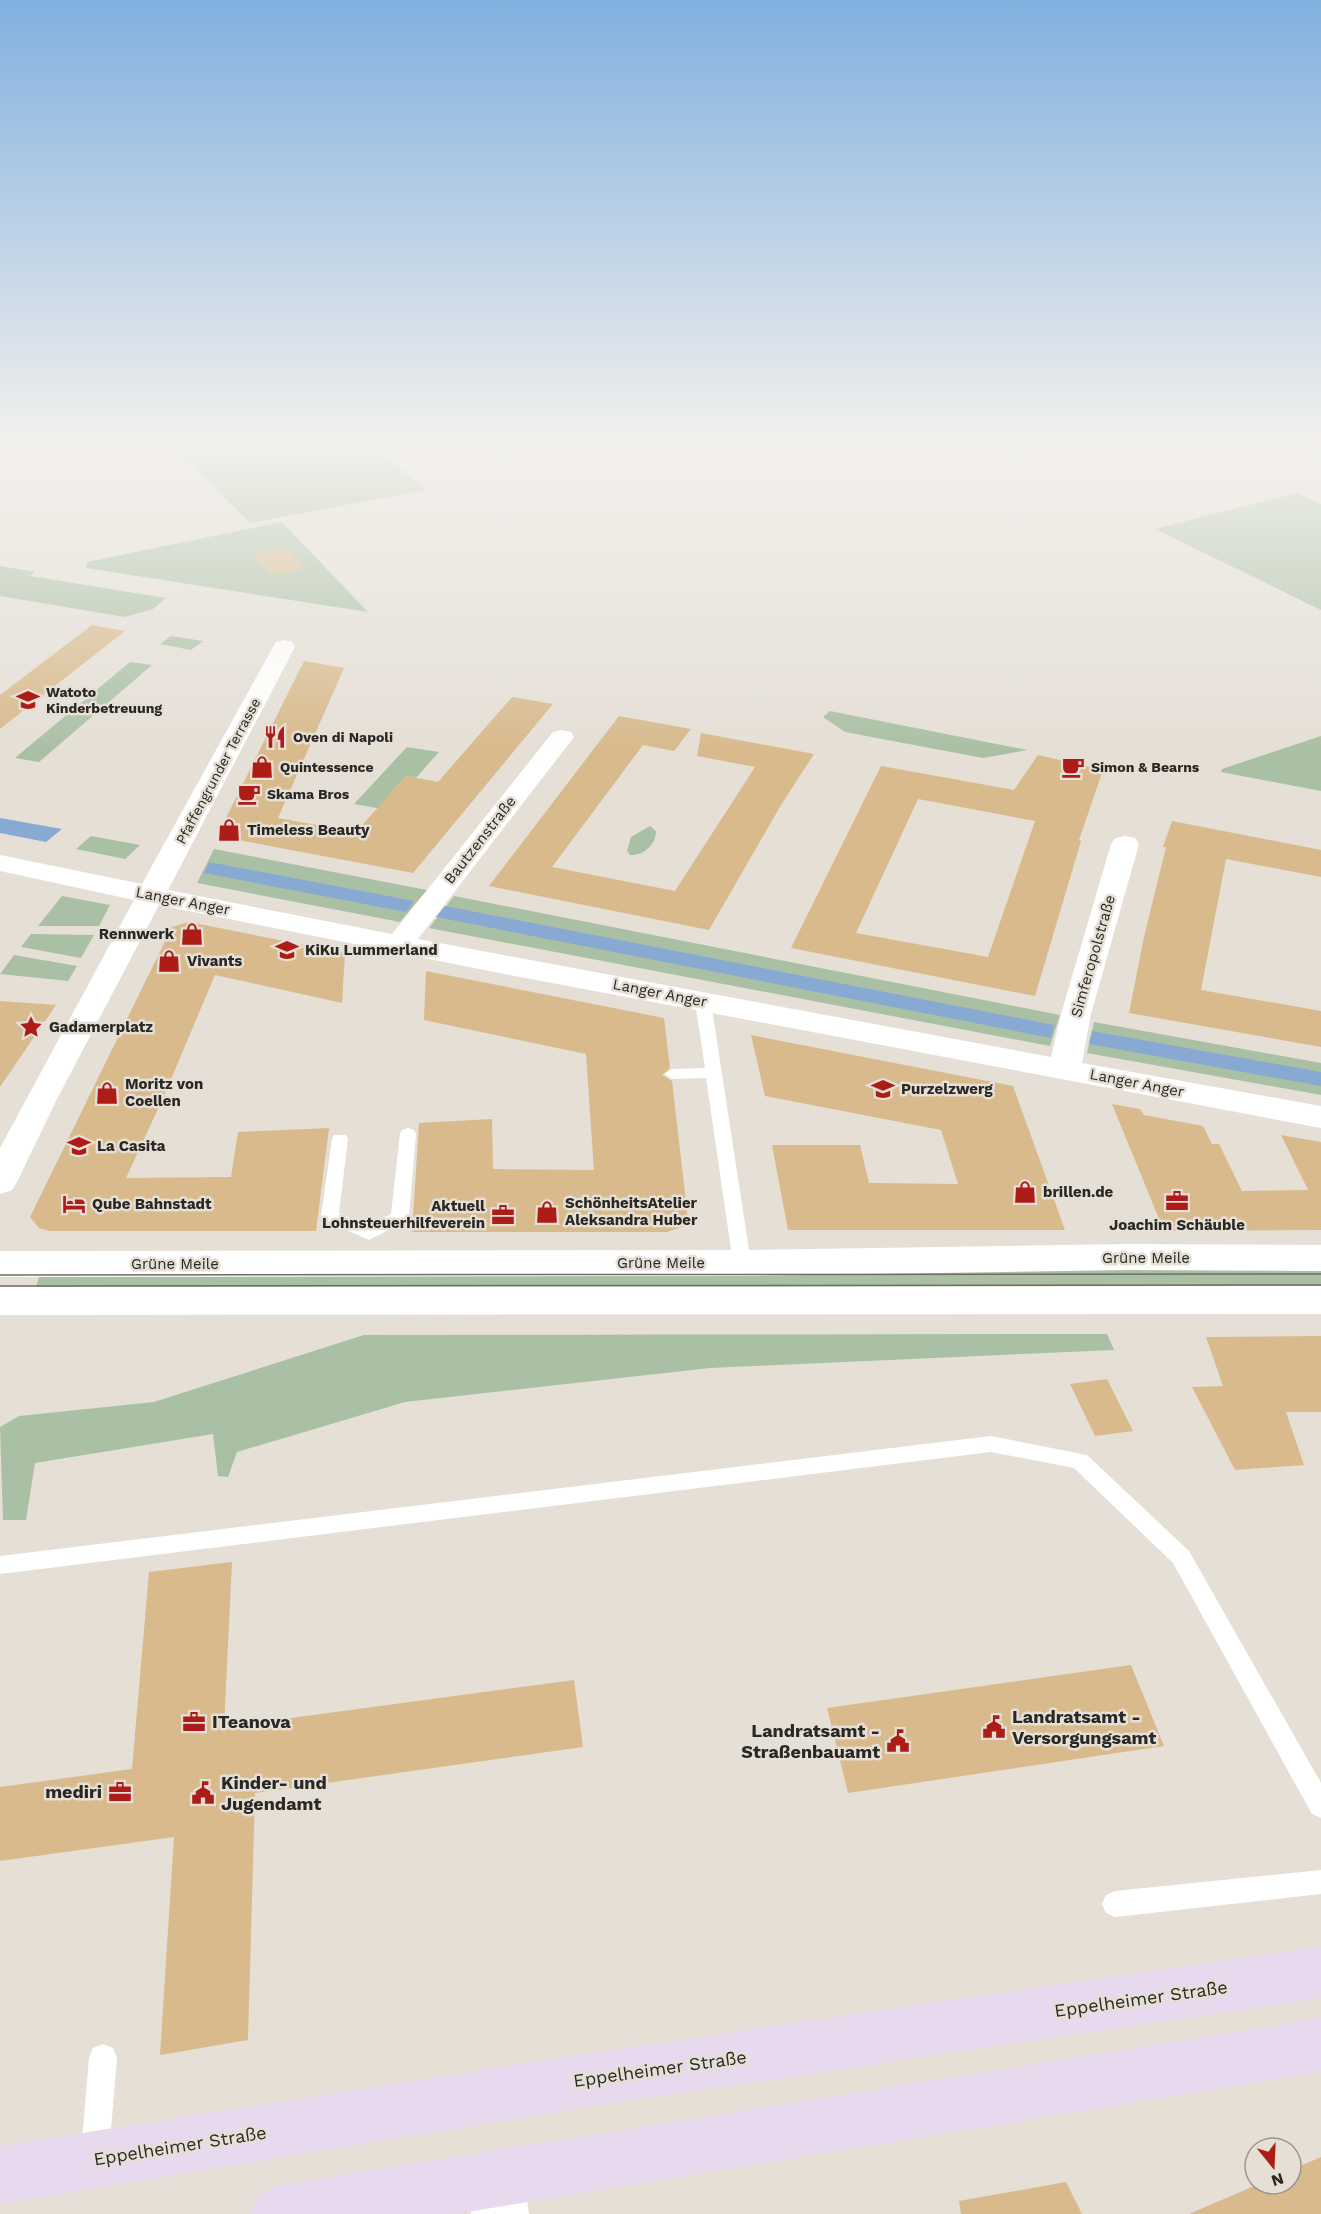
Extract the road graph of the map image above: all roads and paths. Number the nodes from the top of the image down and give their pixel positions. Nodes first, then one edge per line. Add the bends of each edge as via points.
1 (284, 647) dead end
2 (562, 737) dead end
3 (1125, 844) dead end
4 (0, 862) edge
5 (152, 895) junction
6 (400, 943) junction
7 (704, 1002) junction
8 (1065, 1069) junction
9 (713, 1073) junction
10 (672, 1074) dead end
11 (1321, 1117) edge
12 (408, 1134) dead end
13 (340, 1139) dead end
14 (0, 1182) edge
15 (1321, 1258) edge
16 (742, 1263) junction
17 (0, 1264) edge
18 (1321, 1300) edge
19 (0, 1301) edge
20 (0, 1565) edge
21 (1321, 1806) edge
22 (1321, 1882) edge
23 (1115, 1904) dead end
24 (1321, 1972) edge
25 (1321, 2045) edge
26 (103, 2058) dead end
27 (94, 2160) junction
28 (0, 2175) edge
29 (497, 2196) edge
30 (278, 2214) edge

1 - 5 street, Pfaffengrunder Terrasse
2 - 6 street, Bautzenstraße
3 - 8 street, Simferopolstraße via 1079,1002
4 - 5 street, Langer Anger
5 - 6 street, Langer Anger
5 - 14 street, Pfaffengrunder Terrasse
6 - 7 street, Langer Anger
7 - 8 street, Langer Anger
7 - 9 lane
8 - 11 street, Langer Anger
9 - 10 lane
9 - 16 lane
12 - 13 lane via 400,1217 369,1234 330,1216
15 - 16 street, Grüne Meile
16 - 17 street, Grüne Meile
18 - 19 street
20 - 21 lane via 990,1444 1080,1461 1181,1557
22 - 23 lane
24 - 27 main road, Eppelheimer Straße via 593,2079
25 - 29 main road
26 - 27 lane
27 - 28 main road, Eppelheimer Straße
29 - 30 main road

